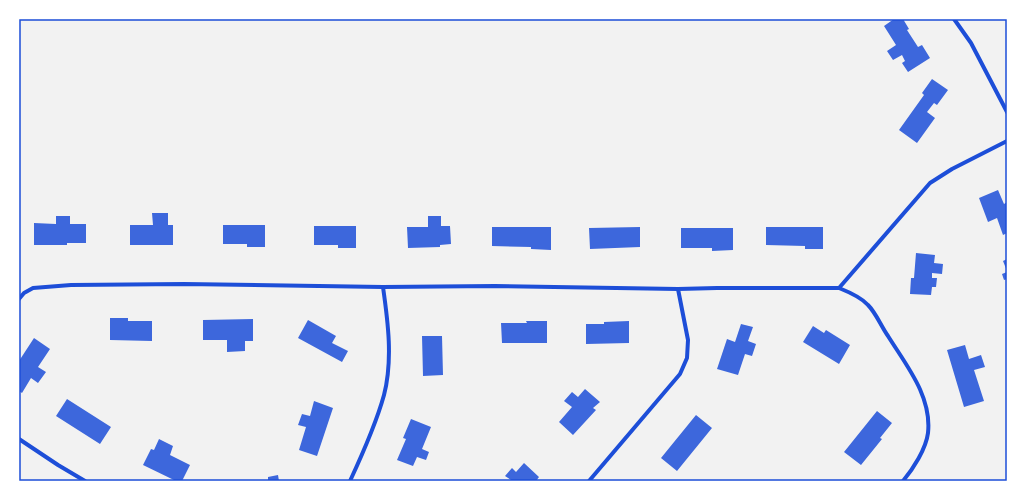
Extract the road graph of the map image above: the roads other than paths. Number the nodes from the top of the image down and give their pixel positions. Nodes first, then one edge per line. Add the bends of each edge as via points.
1 (954, 19) edge
2 (1007, 112) edge
3 (1007, 141) edge
4 (383, 287) junction
5 (839, 288) junction
6 (678, 289) junction
7 (19, 299) edge
8 (19, 439) edge
9 (85, 481) edge
10 (350, 481) edge
11 (589, 481) edge
12 (902, 481) edge

1 - 2 street via 971,43
3 - 5 street via 930,183
4 - 6 street
4 - 7 street via 71,285 33,288
4 - 10 street via 389,361 384,394
5 - 6 street
5 - 12 street via 852,293 868,305 918,384 925,403 928,434 923,450
6 - 11 street via 688,340 687,358 680,374
8 - 9 street

